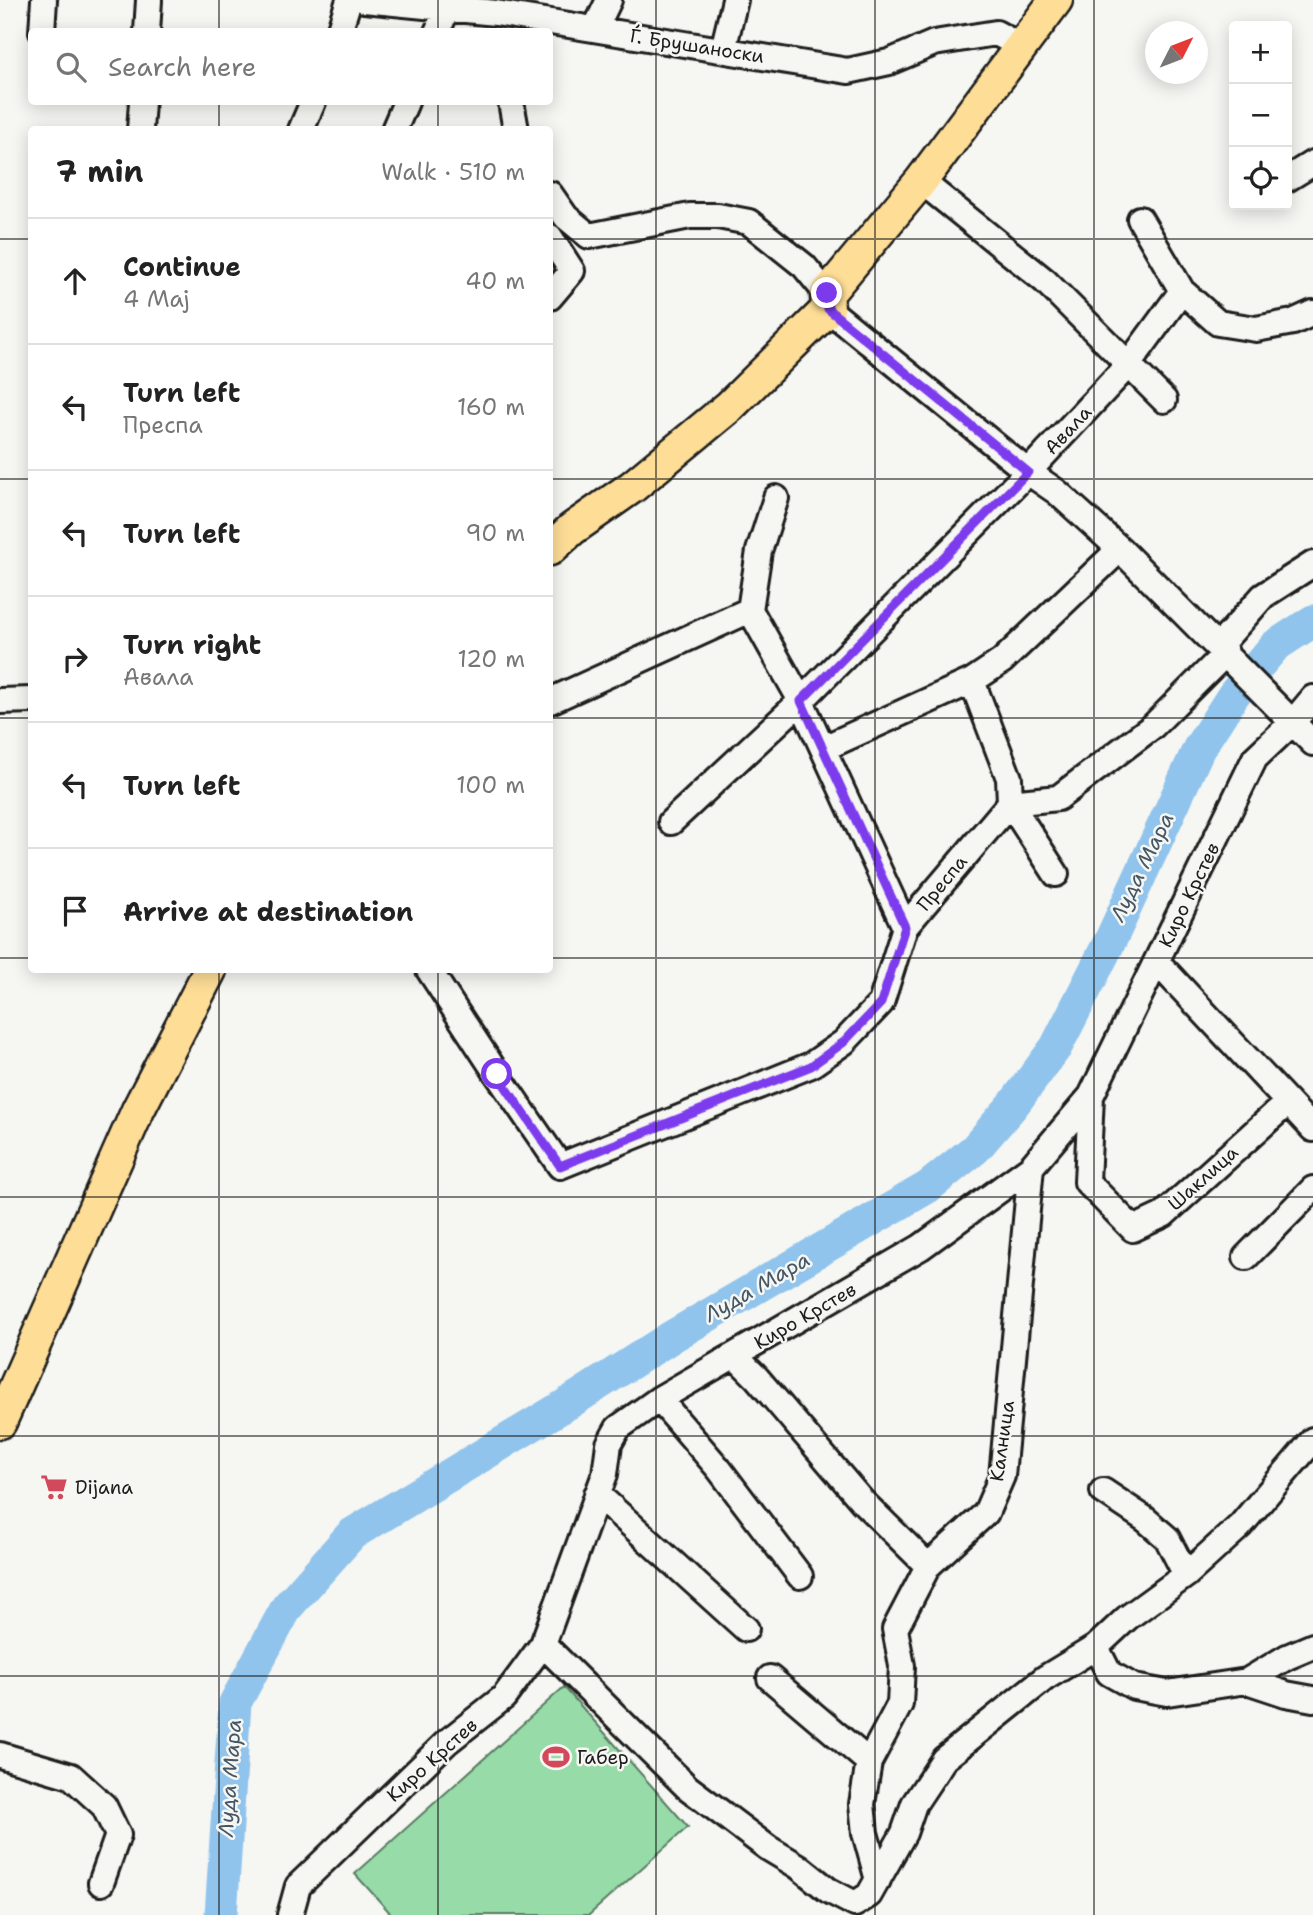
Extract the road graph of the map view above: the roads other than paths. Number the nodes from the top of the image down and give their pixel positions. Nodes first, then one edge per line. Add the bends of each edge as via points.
1 (44, 0) edge
2 (149, 0) edge
3 (349, 0) edge
4 (364, 0) edge
5 (609, 0) edge
6 (736, 0) edge
7 (1056, 0) edge
8 (449, 4) edge
9 (497, 22) edge
10 (42, 28) edge
11 (147, 28) edge
12 (340, 28) edge
13 (439, 28) edge
14 (594, 29) junction
15 (1022, 47) junction
16 (723, 50) junction
17 (142, 105) edge
18 (405, 105) edge
19 (512, 105) edge
20 (140, 126) edge
21 (396, 126) edge
22 (515, 126) edge
23 (1313, 163) edge
24 (1292, 176) edge
25 (921, 181) junction
26 (553, 198) edge
27 (1140, 219) dead end
28 (553, 242) edge
29 (1182, 291) junction
30 (553, 293) edge
31 (827, 301) junction
32 (1313, 313) edge
33 (1128, 365) junction
34 (1164, 400) dead end
35 (1028, 472) junction
36 (776, 498) dead end
37 (553, 546) edge
38 (1120, 549) junction
39 (1313, 564) edge
40 (750, 610) junction
41 (1223, 650) junction
42 (972, 681) junction
43 (1313, 698) edge
44 (28, 700) edge
45 (553, 700) edge
46 (0, 701) edge
47 (801, 701) junction
48 (1293, 722) junction
49 (1313, 743) edge
50 (824, 748) junction
51 (1010, 803) junction
52 (671, 822) dead end
53 (1056, 874) dead end
54 (905, 927) junction
55 (1157, 962) junction
56 (208, 973) edge
57 (431, 973) edge
58 (1091, 1096) junction
59 (1288, 1102) junction
60 (1313, 1129) edge
61 (1031, 1167) junction
62 (1313, 1189) edge
63 (1246, 1256) dead end
64 (735, 1356) junction
65 (659, 1399) junction
66 (0, 1422) edge
67 (1313, 1440) edge
68 (1103, 1490) dead end
69 (597, 1494) junction
70 (928, 1566) junction
71 (1186, 1575) junction
72 (800, 1576) dead end
73 (746, 1629) dead end
74 (543, 1644) junction
75 (1313, 1646) edge
76 (1096, 1647) junction
77 (770, 1678) dead end
78 (1247, 1681) junction
79 (1313, 1699) edge
80 (0, 1755) edge
81 (869, 1762) junction
82 (878, 1880) junction
83 (101, 1883) dead end
84 (850, 1910) edge
85 (290, 1915) edge

1 - 10 street
2 - 11 street
3 - 12 street
4 - 8 street, Ѓ. Брушаноски
5 - 14 street
6 - 16 street
7 - 15 main road
8 - 9 street, Ѓ. Брушаноски
8 - 13 street
9 - 14 street, Ѓ. Брушаноски
14 - 16 street, Ѓ. Брушаноски
15 - 16 street, Ѓ. Брушаноски via 996,33 934,43 889,62 848,71
15 - 25 main road
17 - 20 street
18 - 21 street
19 - 22 street
23 - 24 street
25 - 31 main road
25 - 33 street via 1045,281
26 - 31 street via 566,217 589,236 690,216 749,222 804,266
27 - 29 street
28 - 30 street via 572,271
29 - 32 street via 1218,323 1256,329
29 - 33 street, Авала
31 - 35 street
31 - 37 main road via 730,406
33 - 34 street
33 - 35 street, Авала
35 - 38 street
35 - 47 street, Авала
36 - 40 street via 759,551
38 - 41 street
38 - 42 street via 1002,661
39 - 41 street via 1263,596
40 - 45 street
40 - 47 street
41 - 48 street
41 - 51 street via 1153,726 1058,798
42 - 50 street
42 - 51 street via 1009,778
43 - 48 street, Киро Крстев
44 - 46 street
47 - 50 street
47 - 52 street, Авала
48 - 49 street
48 - 55 street, Киро Крстев via 1255,758
50 - 54 street
51 - 53 street
51 - 54 street, Преспа
54 - 57 street, Преспа via 881,1003 844,1042 811,1066 560,1166
55 - 58 street, Киро Крстев
55 - 59 street
56 - 66 main road via 138,1110
58 - 59 street, Шаклица via 1087,1182 1133,1229 1163,1215
58 - 61 street, Киро Крстев
59 - 60 street
61 - 64 street, Киро Крстев via 921,1247
61 - 70 street, Калница via 1002,1476 986,1513
62 - 63 street
64 - 65 street, Киро Крстев
64 - 70 street via 862,1501
65 - 69 street, Киро Крстев via 618,1428 609,1444
65 - 72 street
67 - 71 street via 1240,1526
68 - 71 street via 1167,1538
69 - 73 street
69 - 74 street, Киро Крстев
70 - 81 street, Калница via 895,1629 902,1666 900,1704
71 - 76 street via 1126,1618
74 - 84 street via 687,1787 798,1866
74 - 85 street, Киро Крстев via 504,1697 447,1742 298,1886
75 - 78 street
76 - 78 street via 1109,1673 1134,1687 1167,1693
76 - 82 street via 1045,1678 944,1759 914,1804
77 - 81 street
78 - 79 street
80 - 83 street via 71,1776 104,1806 118,1835
81 - 82 street, Калница via 862,1804
82 - 84 street via 869,1895

